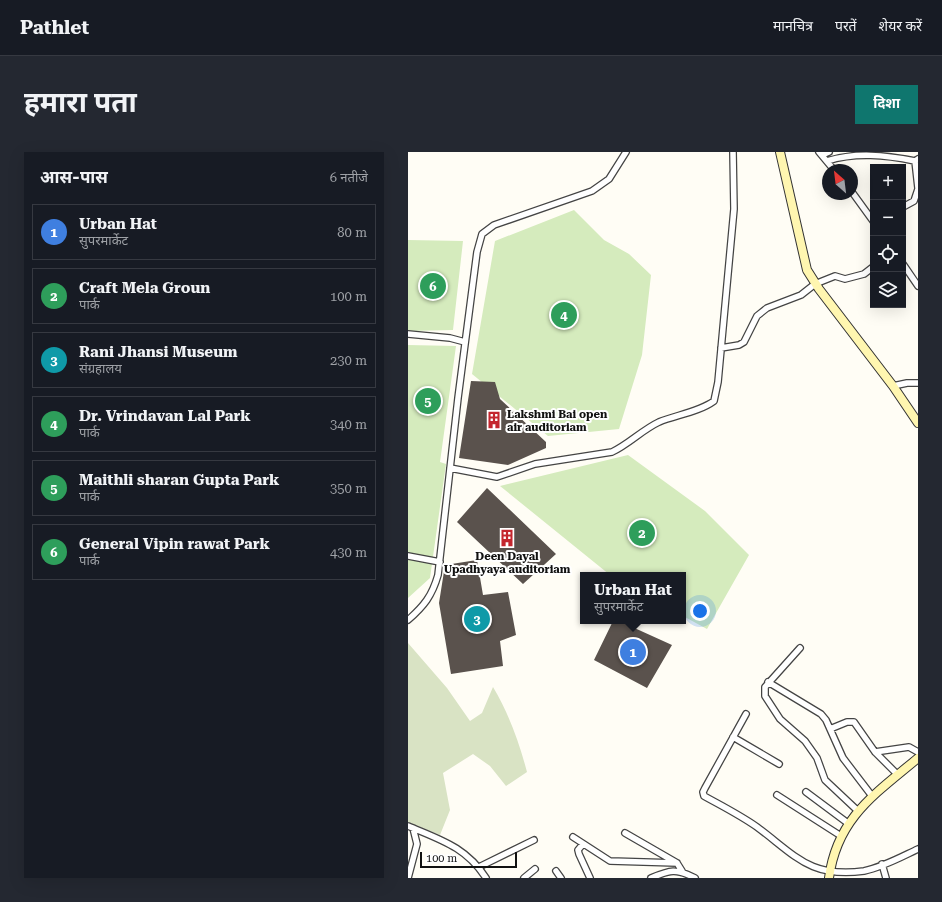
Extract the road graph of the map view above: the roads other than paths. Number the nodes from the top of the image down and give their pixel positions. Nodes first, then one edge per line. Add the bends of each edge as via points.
1 (626, 152) edge
2 (733, 152) edge
3 (780, 152) edge
4 (829, 152) edge
5 (821, 154) edge
6 (916, 160) edge
7 (827, 161) junction
8 (829, 164) edge
9 (918, 189) edge
10 (858, 200) edge
11 (906, 205) edge
12 (870, 217) edge
13 (906, 268) edge
14 (870, 269) edge
15 (815, 284) junction
16 (918, 286) edge
17 (408, 334) edge
18 (465, 342) junction
19 (721, 348) junction
20 (918, 383) edge
21 (893, 386) junction
22 (918, 423) edge
23 (450, 468) junction
24 (408, 556) edge
25 (440, 562) junction
26 (408, 620) edge
27 (800, 648) dead end
28 (768, 682) junction
29 (746, 714) dead end
30 (830, 729) junction
31 (733, 737) junction
32 (875, 752) junction
33 (918, 752) edge
34 (918, 758) edge
35 (779, 764) dead end
36 (898, 775) junction
37 (806, 792) dead end
38 (777, 795) dead end
39 (872, 796) junction
40 (858, 811) junction
41 (849, 824) junction
42 (410, 827) edge
43 (625, 833) dead end
44 (841, 836) junction
45 (573, 837) dead end
46 (534, 840) dead end
47 (584, 844) junction
48 (918, 849) edge
49 (677, 864) junction
50 (882, 864) junction
51 (479, 867) junction
52 (535, 869) dead end
53 (556, 871) dead end
54 (682, 871) junction
55 (829, 875) edge
56 (408, 878) edge
57 (486, 878) edge
58 (524, 878) edge
59 (561, 878) edge
60 (590, 878) edge
61 (651, 878) edge
62 (695, 878) edge
63 (886, 878) edge

1 - 18 street via 609,179 592,191 494,225 482,234 477,252
2 - 19 street via 734,202
3 - 15 street via 803,259
4 - 5 street
5 - 7 street
6 - 7 street via 854,155
6 - 9 street
7 - 8 street
9 - 11 street via 914,201
10 - 12 street
13 - 16 street
14 - 15 street via 864,274 845,279 835,276
15 - 19 street via 801,295 762,311 744,342
15 - 21 street
17 - 18 street
18 - 23 street
19 - 23 street via 714,401 649,428 620,448 601,454 535,464 497,477
20 - 21 street
21 - 22 street
23 - 25 street
24 - 25 street
25 - 26 street via 433,592 421,609
27 - 28 street
28 - 30 street via 821,714
28 - 40 street via 765,696 780,719 810,747 825,780
29 - 31 street
30 - 32 street via 846,722 854,722
30 - 39 street via 843,758
31 - 35 street
31 - 55 street via 703,792 704,796 749,822 805,865
32 - 33 street via 909,747
32 - 36 street
34 - 36 street
36 - 39 street
37 - 41 street
38 - 44 street
39 - 40 street
40 - 41 street
41 - 44 street
42 - 51 street via 452,845 464,852
42 - 56 street via 417,844
43 - 49 street
44 - 55 street
45 - 47 street
46 - 51 street
47 - 49 street via 610,861
47 - 60 street via 578,850
48 - 50 street
49 - 54 street
50 - 55 street via 860,871
50 - 63 street
51 - 57 street
52 - 58 street
53 - 59 street
54 - 61 street via 673,870
54 - 62 street

